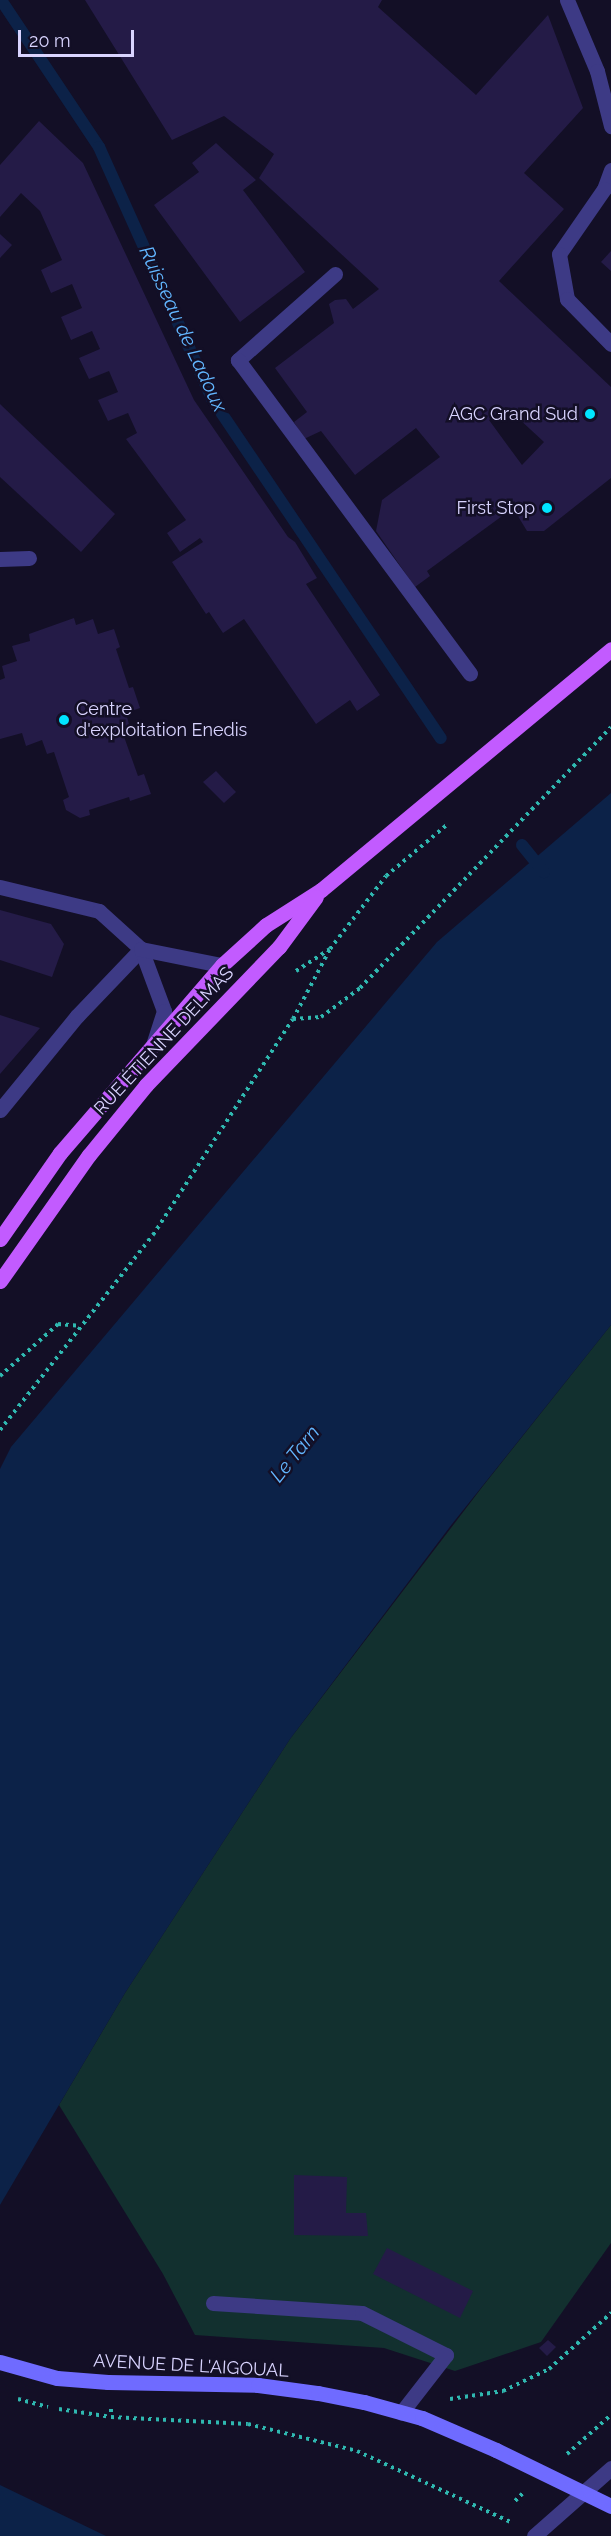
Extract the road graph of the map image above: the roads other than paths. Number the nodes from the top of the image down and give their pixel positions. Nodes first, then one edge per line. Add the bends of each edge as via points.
1 (567, 0) edge
2 (611, 126) edge
3 (611, 170) edge
4 (335, 274) dead end
5 (611, 344) edge
6 (29, 558) dead end
7 (0, 559) edge
8 (611, 649) edge
9 (470, 673) dead end
10 (0, 887) edge
11 (321, 890) junction
12 (141, 949) junction
13 (221, 965) junction
14 (153, 1047) junction
15 (0, 1110) edge
16 (0, 1239) edge
17 (0, 1281) edge
18 (213, 2303) dead end
19 (0, 2362) edge
20 (401, 2413) junction
21 (611, 2468) edge
22 (611, 2506) edge
23 (536, 2535) edge

1 - 2 street via 597,71
3 - 5 street via 604,189 559,254 567,299
4 - 9 street via 238,360
6 - 7 street
8 - 11 main road, RUE ÉTIENNE DELMAS
10 - 12 street via 99,910
11 - 13 main road, RUE ÉTIENNE DELMAS via 266,925
11 - 17 main road, RUE ÉTIENNE DELMAS via 279,947 146,1085 89,1155
12 - 13 street
12 - 14 street via 164,1011
12 - 15 street via 77,1016
13 - 14 main road, RUE ÉTIENNE DELMAS
14 - 16 main road, RUE ÉTIENNE DELMAS via 60,1152
18 - 20 street via 362,2313 446,2355
19 - 20 main road, AVENUE DE L'AIGOUAL via 57,2378 258,2385 341,2397
20 - 22 main road, AVENUE DE L'AIGOUAL, bridge via 496,2450
21 - 23 street

